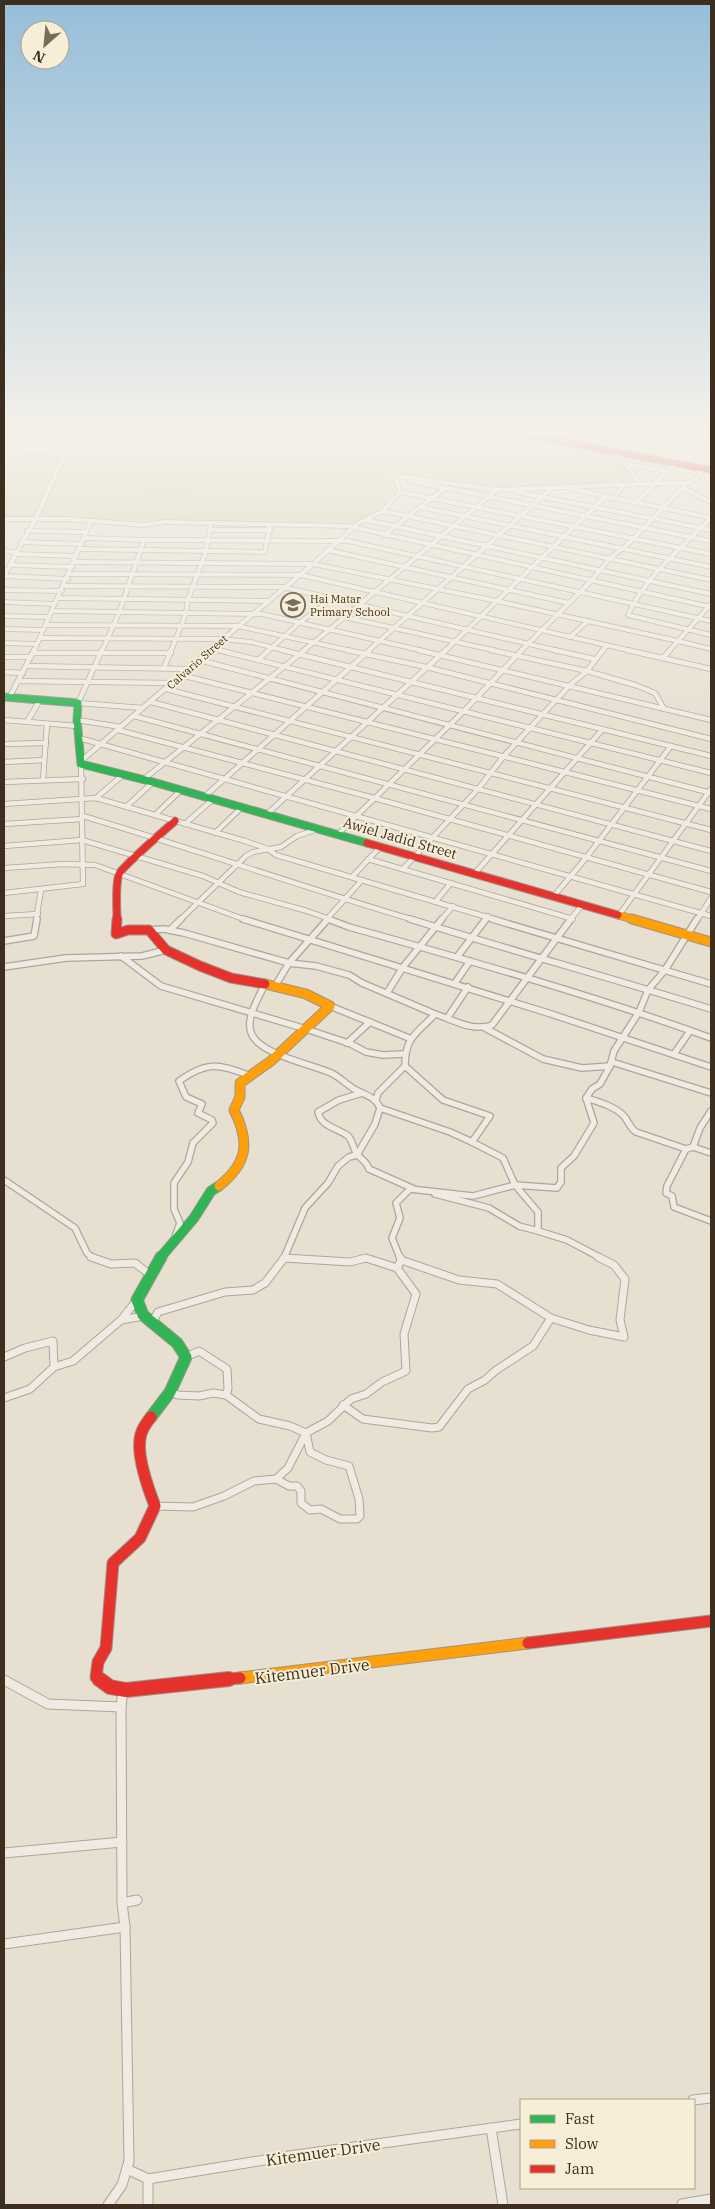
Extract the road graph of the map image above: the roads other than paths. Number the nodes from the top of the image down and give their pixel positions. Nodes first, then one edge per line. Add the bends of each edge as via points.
1 (23, 538) edge
2 (84, 538) edge
3 (87, 538) edge
4 (394, 538) edge
5 (439, 538) edge
6 (451, 538) edge
7 (496, 538) edge
8 (513, 538) edge
9 (562, 538) edge
10 (568, 538) edge
11 (634, 538) joint
12 (692, 538) joint
13 (144, 540) junction
14 (207, 540) junction
15 (268, 540) junction
16 (338, 540) junction
17 (21, 542) junction
18 (711, 542) edge
19 (82, 544) junction
20 (430, 546) junction
21 (487, 546) junction
22 (553, 547) junction
23 (683, 548) junction
24 (79, 549) junction
25 (623, 549) junction
26 (327, 550) junction
27 (4, 551) edge
28 (140, 551) junction
29 (206, 551) junction
30 (266, 552) junction
31 (15, 553) junction
32 (711, 554) edge
33 (77, 556) junction
34 (416, 556) junction
35 (475, 556) junction
36 (542, 558) junction
37 (609, 559) junction
38 (672, 559) junction
39 (4, 563) edge
40 (138, 563) junction
41 (202, 563) junction
42 (263, 563) junction
43 (11, 564) junction
44 (73, 564) junction
45 (314, 564) junction
46 (405, 566) junction
47 (463, 566) junction
48 (711, 567) edge
49 (533, 568) junction
50 (601, 570) junction
51 (662, 570) junction
52 (133, 575) junction
53 (198, 575) junction
54 (301, 575) junction
55 (4, 576) edge
56 (69, 576) junction
57 (451, 576) junction
58 (522, 578) junction
59 (390, 579) junction
60 (592, 580) junction
61 (652, 580) junction
62 (711, 580) edge
63 (64, 586) junction
64 (128, 587) junction
65 (284, 587) junction
66 (193, 588) junction
67 (439, 588) junction
68 (510, 589) junction
69 (4, 590) edge
70 (62, 591) junction
71 (378, 592) junction
72 (579, 592) junction
73 (643, 592) junction
74 (711, 594) edge
75 (58, 598) junction
76 (333, 598) junction
77 (123, 600) junction
78 (188, 600) junction
79 (269, 601) junction
80 (497, 601) junction
81 (4, 602) edge
82 (422, 602) junction
83 (569, 603) junction
84 (632, 603) junction
85 (55, 604) junction
86 (360, 605) junction
87 (710, 605) edge
88 (52, 611) junction
89 (317, 611) junction
90 (118, 613) junction
91 (186, 613) junction
92 (253, 613) junction
93 (558, 614) junction
94 (4, 616) edge
95 (406, 616) junction
96 (482, 616) junction
97 (49, 617) junction
98 (345, 617) junction
99 (698, 618) junction
100 (588, 621) junction
101 (711, 621) edge
102 (299, 623) junction
103 (46, 625) junction
104 (113, 625) junction
105 (181, 626) junction
106 (238, 626) junction
107 (393, 627) junction
108 (4, 629) edge
109 (688, 629) junction
110 (44, 630) junction
111 (330, 630) junction
112 (468, 630) junction
113 (543, 630) junction
114 (711, 634) edge
115 (286, 636) junction
116 (570, 637) junction
117 (40, 638) junction
118 (107, 639) junction
119 (175, 639) junction
120 (222, 639) junction
121 (379, 641) junction
122 (315, 642) junction
123 (454, 642) junction
124 (678, 642) junction
125 (4, 643) edge
126 (37, 644) junction
127 (529, 644) junction
128 (607, 645) junction
129 (211, 648) junction
130 (272, 648) junction
131 (711, 649) edge
132 (101, 653) junction
133 (171, 654) junction
134 (302, 654) junction
135 (364, 654) junction
136 (440, 654) junction
137 (32, 655) junction
138 (4, 657) edge
139 (516, 657) junction
140 (663, 658) junction
141 (594, 659) junction
142 (199, 660) junction
143 (258, 660) junction
144 (27, 666) junction
145 (350, 666) junction
146 (94, 667) junction
147 (286, 667) junction
148 (164, 668) junction
149 (426, 668) junction
150 (189, 669) junction
151 (503, 669) junction
152 (711, 669) edge
153 (586, 671) junction
154 (4, 672) edge
155 (23, 673) junction
156 (181, 675) junction
157 (270, 679) junction
158 (336, 679) junction
159 (18, 681) junction
160 (411, 681) junction
161 (87, 682) junction
162 (173, 683) junction
163 (489, 683) junction
164 (570, 685) junction
165 (166, 689) junction
166 (321, 692) junction
167 (252, 693) junction
168 (398, 694) junction
169 (476, 696) junction
170 (6, 698) edge
171 (40, 700) junction
172 (556, 701) junction
173 (151, 702) junction
174 (78, 703) junction
175 (235, 706) junction
176 (306, 707) junction
177 (143, 708) junction
178 (383, 708) junction
179 (664, 709) junction
180 (464, 711) junction
181 (544, 714) junction
182 (134, 716) junction
183 (218, 719) junction
184 (289, 720) junction
185 (711, 720) edge
186 (4, 721) edge
187 (27, 722) junction
188 (367, 722) junction
189 (77, 723) junction
190 (47, 724) junction
191 (450, 725) junction
192 (532, 727) junction
193 (119, 728) junction
194 (603, 729) junction
195 (202, 733) junction
196 (275, 734) junction
197 (352, 737) junction
198 (79, 738) junction
199 (711, 739) edge
200 (435, 740) junction
201 (517, 742) junction
202 (46, 743) junction
203 (593, 743) junction
204 (4, 744) edge
205 (101, 744) junction
206 (671, 746) junction
207 (183, 747) junction
208 (260, 748) junction
209 (337, 750) junction
210 (420, 755) junction
211 (711, 756) edge
212 (503, 757) junction
213 (578, 758) junction
214 (44, 760) junction
215 (660, 760) junction
216 (4, 762) edge
217 (81, 762) junction
218 (165, 763) junction
219 (243, 763) junction
220 (320, 765) junction
221 (406, 769) junction
222 (489, 772) junction
223 (564, 772) junction
224 (711, 773) edge
225 (124, 774) junction
226 (648, 776) junction
227 (82, 779) junction
228 (224, 779) junction
229 (43, 780) junction
230 (303, 780) junction
231 (149, 781) junction
232 (4, 782) edge
233 (390, 784) junction
234 (479, 788) junction
235 (552, 788) junction
236 (181, 790) junction
237 (636, 791) junction
238 (710, 791) edge
239 (286, 797) junction
240 (96, 798) junction
241 (208, 798) junction
242 (374, 798) junction
243 (83, 800) junction
244 (464, 803) junction
245 (4, 804) edge
246 (537, 804) junction
247 (698, 806) junction
248 (126, 807) junction
249 (625, 807) junction
250 (241, 808) junction
251 (711, 810) edge
252 (154, 815) junction
253 (266, 815) junction
254 (355, 816) junction
255 (82, 817) junction
256 (448, 819) junction
257 (522, 820) junction
258 (175, 821) junction
259 (686, 823) junction
260 (4, 824) edge
261 (186, 824) junction
262 (611, 824) junction
263 (318, 829) junction
264 (711, 830) edge
265 (216, 833) junction
266 (337, 835) junction
267 (508, 836) junction
268 (432, 837) junction
269 (156, 839) junction
270 (82, 840) junction
271 (598, 840) junction
272 (674, 841) junction
273 (4, 846) edge
274 (380, 847) junction
275 (268, 849) junction
276 (711, 851) edge
277 (492, 854) junction
278 (139, 855) junction
279 (416, 857) junction
280 (586, 858) junction
281 (662, 858) junction
282 (368, 859) junction
283 (237, 863) junction
284 (84, 864) junction
285 (4, 868) edge
286 (403, 869) junction
287 (711, 871) edge
288 (119, 873) junction
289 (475, 873) junction
290 (649, 875) junction
291 (571, 876) junction
292 (352, 877) junction
293 (362, 880) junction
294 (218, 883) junction
295 (452, 883) junction
296 (41, 890) junction
297 (4, 892) edge
298 (711, 892) edge
299 (635, 894) junction
300 (553, 897) junction
301 (711, 898) edge
302 (346, 899) junction
303 (200, 901) junction
304 (436, 901) junction
305 (582, 905) junction
306 (453, 906) junction
307 (702, 913) junction
308 (38, 914) junction
309 (618, 915) junction
310 (4, 916) edge
311 (488, 916) junction
312 (711, 916) edge
313 (326, 919) junction
314 (573, 919) junction
315 (436, 927) junction
316 (149, 930) junction
317 (170, 930) junction
318 (688, 935) junction
319 (558, 937) junction
320 (472, 938) junction
321 (310, 939) junction
322 (4, 941) edge
323 (711, 942) edge
324 (420, 947) junction
325 (166, 950) junction
326 (121, 956) junction
327 (457, 957) junction
328 (540, 959) junction
329 (470, 961) junction
330 (289, 963) junction
331 (4, 967) edge
332 (403, 967) junction
333 (665, 970) junction
334 (526, 977) junction
335 (455, 983) junction
336 (711, 984) edge
337 (270, 985) junction
338 (468, 987) junction
339 (648, 990) junction
340 (387, 992) junction
341 (510, 1000) junction
342 (330, 1006) junction
343 (711, 1009) edge
344 (639, 1012) junction
345 (253, 1013) junction
346 (435, 1014) junction
347 (448, 1017) junction
348 (370, 1022) junction
349 (485, 1028) junction
350 (306, 1029) junction
351 (690, 1031) junction
352 (409, 1038) junction
353 (622, 1038) junction
354 (711, 1038) edge
355 (347, 1043) junction
356 (279, 1053) junction
357 (404, 1054) junction
358 (674, 1054) junction
359 (611, 1064) junction
360 (405, 1066) junction
361 (711, 1067) edge
362 (248, 1076) junction
363 (362, 1093) junction
364 (711, 1093) edge
365 (586, 1098) junction
366 (376, 1100) junction
367 (380, 1108) junction
368 (711, 1111) edge
369 (708, 1121) edge
370 (472, 1142) junction
371 (693, 1147) junction
372 (686, 1149) junction
373 (711, 1153) edge
374 (357, 1156) junction
375 (4, 1180) edge
376 (515, 1185) junction
377 (410, 1189) junction
378 (711, 1221) edge
379 (538, 1231) junction
380 (173, 1242) junction
381 (284, 1258) junction
382 (401, 1260) junction
383 (397, 1268) junction
384 (149, 1274) junction
385 (137, 1300) junction
386 (144, 1316) junction
387 (551, 1318) junction
388 (120, 1320) junction
389 (152, 1323) junction
390 (186, 1357) junction
391 (4, 1358) edge
392 (54, 1367) junction
393 (170, 1392) junction
394 (226, 1395) junction
395 (4, 1398) edge
396 (343, 1406) junction
397 (306, 1433) junction
398 (276, 1480) junction
399 (155, 1506) junction
400 (711, 1621) edge
401 (4, 1680) edge
402 (123, 1690) junction
403 (121, 1707) junction
404 (122, 1842) junction
405 (4, 1853) edge
406 (137, 1900) dead end
407 (122, 1903) junction
408 (125, 1927) junction
409 (4, 1944) edge
410 (711, 2098) edge
411 (695, 2100) edge
412 (520, 2124) edge
413 (491, 2128) junction
414 (127, 2169) junction
415 (148, 2179) junction
416 (711, 2200) edge
417 (108, 2205) edge
418 (148, 2205) edge
419 (503, 2205) edge
420 (679, 2205) edge

1 - 17 street
2 - 19 street
3 - 13 street
4 - 20 street
5 - 20 street
6 - 21 street
7 - 21 street
8 - 22 street
9 - 22 street
10 - 25 street
11 - 23 street
11 - 25 street
12 - 18 street
12 - 23 street
13 - 14 street
13 - 28 street
14 - 15 street
14 - 29 street
15 - 16 street
15 - 30 street
16 - 26 street, Calvario Street
16 - 34 street
17 - 19 street
17 - 31 street
19 - 24 street
20 - 34 street
20 - 35 street
21 - 35 street
21 - 36 street
22 - 36 street
22 - 37 street
23 - 32 street
23 - 38 street
24 - 28 street
24 - 33 street
25 - 37 street
25 - 38 street
26 - 45 street, Calvario Street
26 - 46 street
27 - 31 street
28 - 29 street
28 - 40 street
29 - 30 street
29 - 41 street
30 - 42 street
31 - 33 street
31 - 43 street
33 - 44 street
34 - 46 street
34 - 47 street
35 - 47 street
35 - 49 street
36 - 49 street
36 - 50 street
37 - 50 street
37 - 51 street
38 - 48 street
38 - 51 street
39 - 43 street
40 - 41 street
40 - 44 street
40 - 52 street
41 - 42 street
41 - 53 street
42 - 45 street
43 - 44 street
43 - 55 street
44 - 56 street
45 - 54 street, Calvario Street
45 - 59 street
46 - 57 street
46 - 59 street
47 - 57 street
47 - 58 street
49 - 58 street
49 - 60 street
50 - 60 street
50 - 61 street
51 - 61 street
51 - 62 street
52 - 53 street
52 - 56 street
52 - 64 street
53 - 54 street
53 - 66 street
54 - 65 street, Calvario Street
54 - 71 street
55 - 56 street
56 - 63 street
57 - 67 street
57 - 68 street
58 - 68 street
58 - 72 street
59 - 67 street
59 - 71 street
60 - 72 street
60 - 73 street
61 - 73 street
61 - 74 street
63 - 64 street
63 - 70 street
64 - 66 street
64 - 77 street
65 - 66 street
65 - 76 street
65 - 79 street, Calvario Street
66 - 78 street
67 - 80 street
67 - 82 street
68 - 80 street
68 - 83 street
69 - 70 street
70 - 75 street
71 - 82 street
71 - 86 street
72 - 83 street
72 - 84 street
73 - 84 street
73 - 87 street
75 - 77 street
75 - 85 street
76 - 86 street
76 - 89 street
77 - 78 street
77 - 90 street
78 - 79 street
78 - 91 street
79 - 92 street, Calvario Street
80 - 93 street
80 - 96 street
81 - 85 street
82 - 95 street
82 - 96 street
83 - 93 street
84 - 99 street
84 - 109 street via 629,616
85 - 88 street
86 - 95 street
86 - 98 street
87 - 99 street
88 - 90 street
88 - 97 street
89 - 98 street
89 - 102 street
90 - 91 street
90 - 104 street
91 - 92 street
91 - 105 street
92 - 102 street
92 - 106 street, Calvario Street
93 - 100 street
93 - 113 street
94 - 97 street
95 - 107 street
95 - 112 street
96 - 112 street
96 - 113 street
97 - 103 street
98 - 107 street
98 - 111 street
99 - 101 street
99 - 109 street
100 - 116 street
100 - 124 street
102 - 111 street
102 - 115 street
103 - 104 street
103 - 110 street
104 - 105 street
104 - 118 street
105 - 106 street
105 - 119 street
106 - 115 street
106 - 120 street, Calvario Street
107 - 121 street
107 - 123 street
108 - 110 street
109 - 114 street
109 - 124 street
110 - 117 street
111 - 121 street
111 - 122 street
112 - 123 street
112 - 127 street
113 - 116 street
113 - 127 street
115 - 122 street
115 - 130 street
116 - 128 street
117 - 118 street
117 - 126 street
118 - 119 street
118 - 132 street
119 - 120 street
119 - 133 street
120 - 129 street, Calvario Street
120 - 130 street
121 - 135 street
121 - 136 street
122 - 134 street
122 - 135 street
123 - 136 street
123 - 139 street
124 - 131 street
124 - 140 street
125 - 126 street
126 - 137 street
127 - 139 street
127 - 141 street
128 - 140 street
128 - 141 street
129 - 142 street, Calvario Street
129 - 143 street
130 - 134 street
130 - 143 street
132 - 133 street
132 - 137 street
132 - 146 street
133 - 148 street
134 - 145 street
134 - 147 street
135 - 145 street
135 - 149 street
136 - 149 street
136 - 151 street
137 - 138 street
137 - 144 street
139 - 151 street
139 - 153 street
140 - 152 street
141 - 153 street
142 - 150 street, Calvario Street
142 - 157 street
143 - 147 street
144 - 146 street
144 - 155 street
145 - 158 street
145 - 160 street
146 - 148 street
146 - 161 street
147 - 157 street
147 - 158 street
148 - 150 street
149 - 160 street
149 - 163 street
150 - 156 street, Calvario Street
151 - 163 street
151 - 164 street
153 - 164 street
153 - 179 street via 655,693
154 - 155 street
155 - 159 street
156 - 162 street, Calvario Street
156 - 167 street
157 - 166 street
157 - 167 street
158 - 166 street
158 - 168 street
159 - 161 street
159 - 170 street
160 - 168 street
160 - 169 street
161 - 162 street
161 - 174 street
162 - 165 street, Calvario Street
163 - 169 street
163 - 172 street
164 - 172 street
164 - 179 street
165 - 173 street, Calvario Street
165 - 175 street
166 - 176 street
166 - 178 street
167 - 175 street
167 - 176 street
168 - 178 street
168 - 180 street
169 - 180 street
169 - 181 street
170 - 171 street
171 - 174 street
171 - 187 street
172 - 181 street
172 - 199 street
173 - 177 street, Calvario Street
173 - 183 street
174 - 177 street
174 - 189 street
175 - 183 street
175 - 184 street
176 - 184 street
176 - 188 street
177 - 182 street, Calvario Street
178 - 188 street
178 - 191 street
179 - 185 street
180 - 191 street
180 - 192 street
181 - 192 street
181 - 194 street
182 - 193 street, Calvario Street
182 - 195 street
183 - 195 street
183 - 196 street
184 - 196 street
184 - 197 street
186 - 187 street
187 - 190 street
188 - 197 street
188 - 200 street
189 - 190 street
189 - 193 street
189 - 198 street
190 - 202 street
191 - 200 street
191 - 201 street
192 - 201 street
192 - 203 street
193 - 205 street, Calvario Street
193 - 207 street
194 - 203 street
194 - 206 street
195 - 207 street
195 - 208 street
196 - 208 street
196 - 209 street
197 - 209 street
197 - 210 street
198 - 205 street
198 - 217 street
200 - 210 street
200 - 212 street
201 - 212 street
201 - 213 street
202 - 204 street
202 - 214 street
203 - 213 street
203 - 215 street
205 - 217 street, Calvario Street
205 - 218 street
206 - 211 street
206 - 215 street
207 - 218 street
207 - 219 street
208 - 219 street
208 - 220 street
209 - 220 street
209 - 221 street
210 - 221 street
210 - 222 street
212 - 222 street
212 - 223 street
213 - 223 street
213 - 226 street
214 - 216 street
214 - 229 street
215 - 224 street
215 - 226 street
217 - 225 street, Awiel Jadid Street
217 - 227 street
218 - 228 street
218 - 231 street
219 - 228 street
219 - 230 street
220 - 230 street
220 - 233 street
221 - 233 street
221 - 234 street
222 - 234 street
222 - 235 street
223 - 235 street
223 - 237 street
225 - 231 street, Awiel Jadid Street
225 - 240 street
226 - 237 street
226 - 238 street
227 - 229 street
227 - 243 street
228 - 239 street
228 - 241 street
229 - 232 street
230 - 239 street
230 - 242 street
231 - 236 street, Awiel Jadid Street
231 - 248 street
233 - 242 street
233 - 244 street
234 - 244 street
234 - 246 street
235 - 246 street
235 - 249 street
236 - 241 street, Awiel Jadid Street
236 - 252 street
237 - 247 street
237 - 249 street
238 - 247 street
239 - 253 street
239 - 254 street
240 - 243 street
240 - 248 street
241 - 250 street, Awiel Jadid Street
241 - 261 street
242 - 254 street
242 - 256 street
243 - 245 street
243 - 255 street
244 - 256 street
244 - 257 street
246 - 257 street
246 - 262 street
247 - 251 street
247 - 259 street
248 - 252 street
249 - 259 street
249 - 262 street
250 - 253 street, Awiel Jadid Street
250 - 265 street
252 - 258 street
253 - 263 street, Awiel Jadid Street
254 - 266 street
254 - 268 street
255 - 260 street
255 - 269 street
255 - 270 street
256 - 267 street
256 - 268 street
257 - 267 street
257 - 271 street
258 - 261 street
258 - 269 street
259 - 264 street
259 - 272 street
261 - 265 street
262 - 271 street
262 - 272 street
263 - 266 street, Awiel Jadid Street
263 - 275 street via 297,836 281,847
265 - 275 street
266 - 274 street, Awiel Jadid Street
267 - 277 street
267 - 280 street
268 - 277 street
268 - 279 street
269 - 278 street
269 - 283 street
270 - 273 street
270 - 278 street
270 - 284 street
271 - 280 street
271 - 281 street
272 - 276 street
272 - 281 street
274 - 279 street, Awiel Jadid Street
274 - 282 street
275 - 283 street via 253,852
275 - 292 street
277 - 289 street
277 - 291 street
278 - 288 street
278 - 294 street
279 - 286 street
279 - 289 street, Awiel Jadid Street
280 - 290 street
280 - 291 street
281 - 287 street
281 - 290 street
282 - 286 street
282 - 292 street
283 - 294 street
283 - 302 street
284 - 285 street
284 - 288 street
284 - 296 street via 84,880 80,886
286 - 295 street
288 - 303 street
288 - 316 street via 116,934 128,930
289 - 300 street, Awiel Jadid Street
290 - 298 street
290 - 299 street
291 - 299 street
291 - 300 street
292 - 293 street
293 - 302 street
293 - 304 street
294 - 303 street
294 - 313 street
295 - 304 street
295 - 314 street
296 - 297 street
296 - 308 street
299 - 307 street
299 - 309 street
300 - 305 street, Awiel Jadid Street
301 - 307 street
302 - 313 street
302 - 315 street
303 - 317 street
303 - 321 street via 219,911
304 - 306 street
305 - 309 street, Awiel Jadid Street
305 - 314 street
306 - 311 street
306 - 315 street
307 - 312 street
307 - 318 street
308 - 310 street
308 - 322 street via 34,936
309 - 318 street, Awiel Jadid Street
311 - 319 street
311 - 320 street
313 - 321 street
313 - 324 street
314 - 319 street
315 - 320 street
315 - 324 street
316 - 317 street
316 - 325 street
317 - 330 street
318 - 323 street, Awiel Jadid Street
318 - 333 street
319 - 328 street
319 - 333 street
320 - 327 street
320 - 328 street
321 - 330 street
321 - 332 street
324 - 327 street
324 - 332 street
325 - 326 street via 142,956
325 - 337 street via 216,974
326 - 331 street via 66,958
326 - 345 street via 161,986
327 - 329 street
328 - 334 street
328 - 339 street
329 - 334 street
329 - 335 street
330 - 337 street
330 - 340 street via 349,975 362,984
332 - 335 street
332 - 340 street
333 - 336 street
333 - 339 street
334 - 341 street
334 - 344 street
335 - 338 street
337 - 342 street via 315,998
337 - 345 street
338 - 341 street
338 - 347 street
339 - 343 street
339 - 344 street
340 - 346 street
341 - 349 street via 492,1025
341 - 353 street
342 - 348 street
342 - 350 street
344 - 351 street
344 - 353 street
345 - 350 street
345 - 356 street via 252,1035
346 - 347 street
346 - 352 street
347 - 349 street via 474,1028
348 - 352 street
348 - 355 street
349 - 359 street via 543,1059 582,1068
350 - 355 street
350 - 356 street
351 - 354 street
351 - 358 street
352 - 357 street
353 - 358 street
353 - 359 street
355 - 357 street via 377,1055
356 - 362 street
356 - 363 street via 332,1074
357 - 360 street
358 - 361 street
359 - 364 street
359 - 365 street via 600,1084
360 - 366 street via 378,1093
360 - 370 street via 444,1100 490,1116
362 - 380 street via 240,1083 240,1096 234,1110 246,1142 244,1154 228,1180 211,1191
362 - 380 street via 228,1067 216,1066 197,1069 179,1081 186,1097 202,1104 198,1112 213,1123 193,1143 188,1162 174,1183 174,1209 180,1223
363 - 366 street
363 - 374 street via 344,1096 318,1112 325,1124 350,1137
365 - 372 street via 623,1115 630,1128 640,1135
365 - 376 street via 594,1123 574,1156 561,1168 561,1182 557,1188
366 - 367 street
367 - 370 street
367 - 374 street via 379,1116
368 - 369 street
369 - 371 street
370 - 376 street via 503,1158
371 - 372 street
371 - 373 street
372 - 378 street via 666,1193 672,1196 674,1206
374 - 377 street via 366,1161 369,1169
374 - 381 street via 349,1157 338,1166 328,1183 304,1208
375 - 384 street via 75,1228 87,1253 94,1259 111,1264 135,1263
376 - 377 street via 473,1196
376 - 379 street via 538,1212
377 - 379 street via 490,1208 519,1226
377 - 382 street via 396,1203 400,1218 392,1238
379 - 387 street via 567,1240 614,1265 625,1279 620,1320 624,1337
380 - 384 street
381 - 383 street via 350,1262 366,1258
381 - 389 street via 258,1288 225,1292 158,1312
382 - 383 street
382 - 387 street via 459,1280 497,1284
383 - 396 street via 416,1294 404,1334 406,1371
384 - 385 street
385 - 386 street
385 - 388 street
386 - 388 street
386 - 389 street
387 - 396 street via 533,1346 468,1389 438,1427 363,1418
388 - 392 street via 73,1361
389 - 390 street via 177,1343
390 - 393 street
390 - 394 street via 199,1351 227,1369
391 - 392 street via 25,1348 53,1341
392 - 395 street via 30,1389
393 - 394 street via 178,1395
393 - 399 street via 144,1426 140,1439 142,1461
394 - 397 street via 259,1420
396 - 397 street via 328,1421
397 - 398 street via 288,1468
397 - 398 street via 310,1452 349,1466 359,1499 359,1517 340,1519 321,1509 308,1510 301,1503 301,1491 297,1486
398 - 399 street via 254,1481 193,1507
399 - 402 street via 140,1538 113,1563 106,1648 98,1662 96,1677 103,1685
400 - 402 street, Kitemuer Drive via 422,1658
401 - 403 street via 48,1704
402 - 403 street
403 - 404 street
404 - 405 street
404 - 407 street
406 - 407 street
407 - 408 street
408 - 409 street
408 - 414 street
410 - 411 street
412 - 413 street, Kitemuer Drive
413 - 415 street, Kitemuer Drive
413 - 419 street
414 - 415 street
414 - 417 street via 122,2185
415 - 418 street
416 - 420 street

